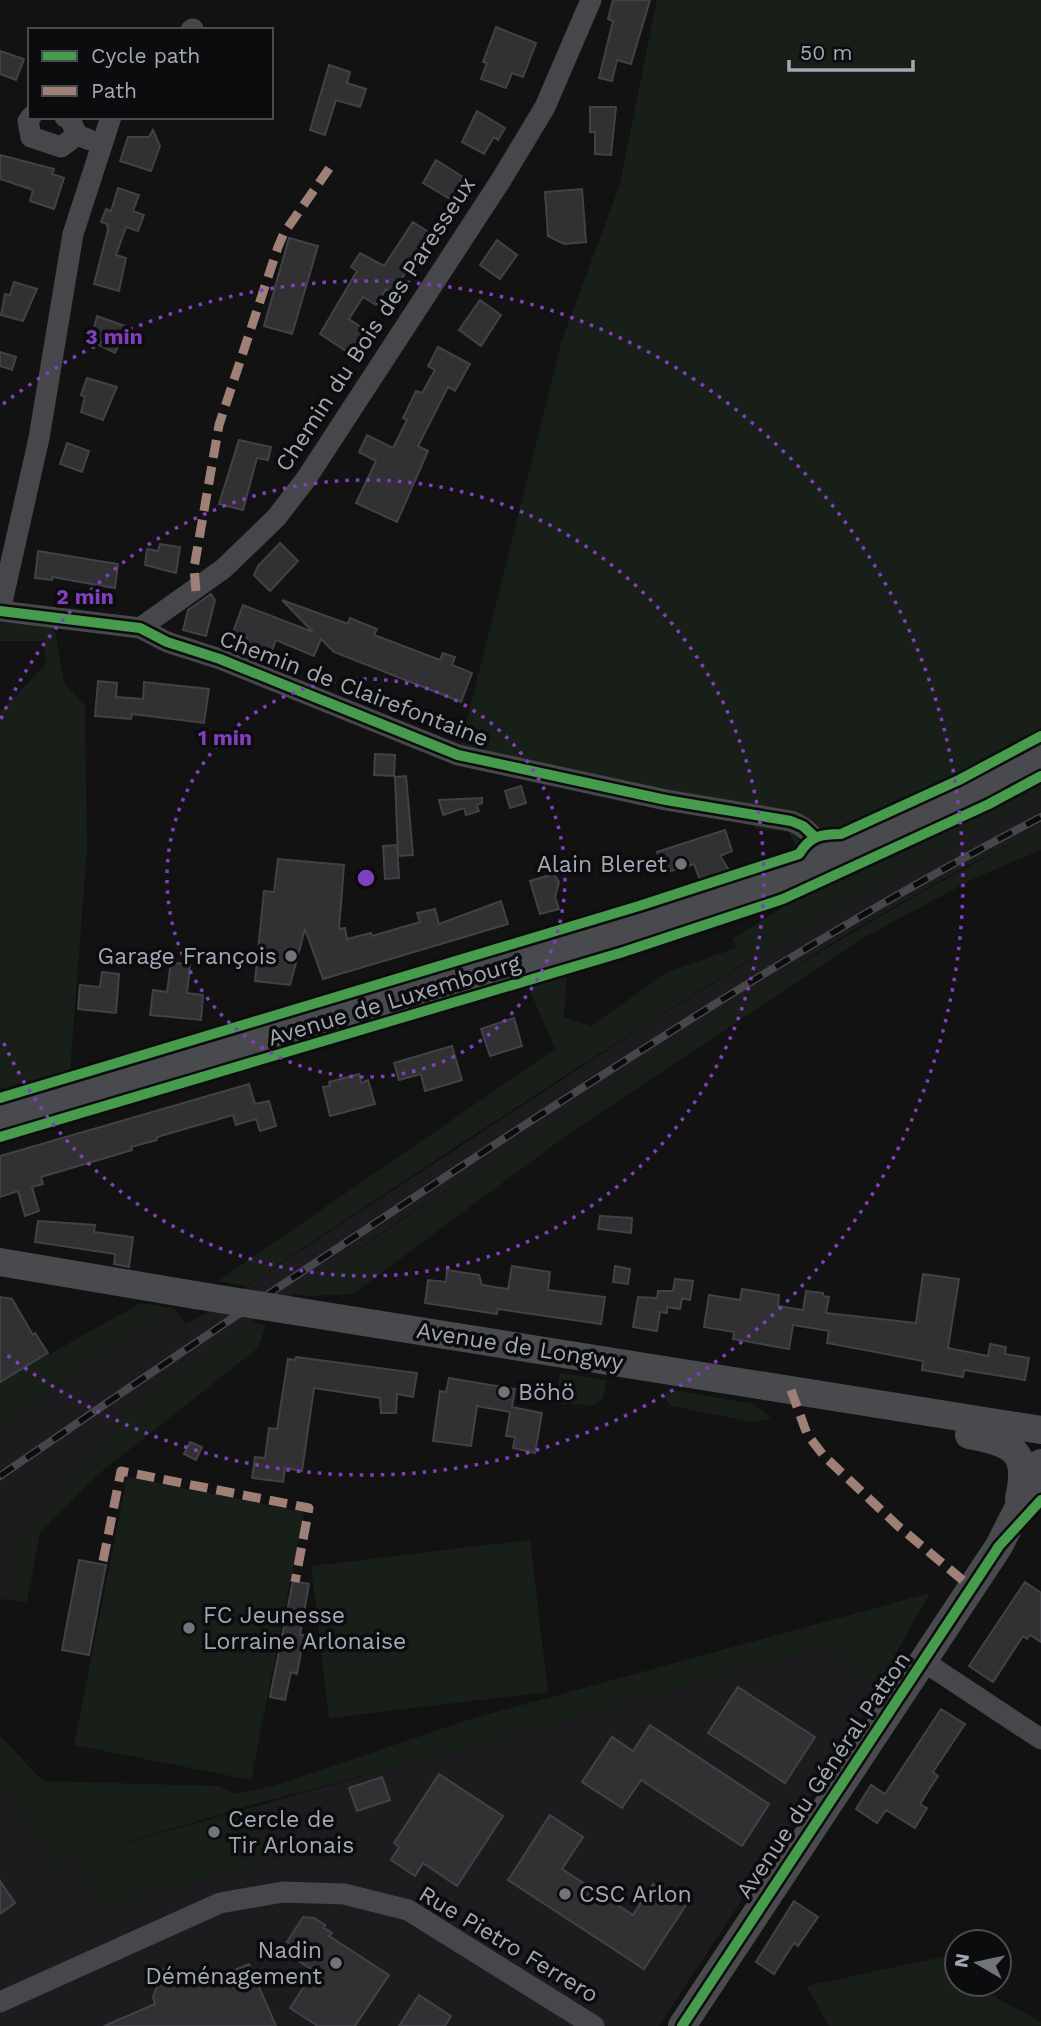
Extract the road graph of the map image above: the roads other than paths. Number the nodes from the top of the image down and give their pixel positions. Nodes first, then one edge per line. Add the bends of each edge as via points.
1 (591, 0) edge
2 (30, 119) edge
3 (70, 119) edge
4 (110, 119) edge
5 (77, 135) junction
6 (102, 144) junction
7 (0, 611) edge
8 (140, 628) junction
9 (1041, 756) edge
10 (825, 860) junction
11 (0, 1116) edge
12 (0, 1262) edge
13 (884, 1405) junction
14 (1041, 1430) edge
15 (1041, 1463) edge
16 (1041, 1500) edge
17 (999, 1546) junction
18 (923, 1661) junction
19 (1041, 1739) edge
20 (0, 2001) edge
21 (594, 2026) edge
22 (682, 2026) edge

1 - 8 street, Chemin du Bois des Paresseux via 545,107 306,479 276,518 223,569
2 - 5 street via 31,137 61,147
3 - 5 street
4 - 6 street
5 - 6 street
6 - 7 street via 73,234 41,427
7 - 8 street, Chemin de Clairefontaine
8 - 10 street, Chemin de Clairefontaine via 458,755 666,800 790,821 815,837
9 - 10 main road, Avenue de Luxembourg
10 - 11 main road, Avenue de Luxembourg via 679,915
12 - 13 main road, Avenue de Longwy, bridge
13 - 14 main road, Avenue de Longwy
13 - 17 main road via 902,1423 1002,1441 1017,1452 1024,1473 1022,1485
15 - 17 main road
16 - 17 main road
17 - 18 main road, Avenue du Général Patton
18 - 19 street
18 - 22 main road, Avenue du Général Patton
20 - 21 street, Rue Pietro Ferrero via 220,1903 283,1892 344,1894 408,1910

